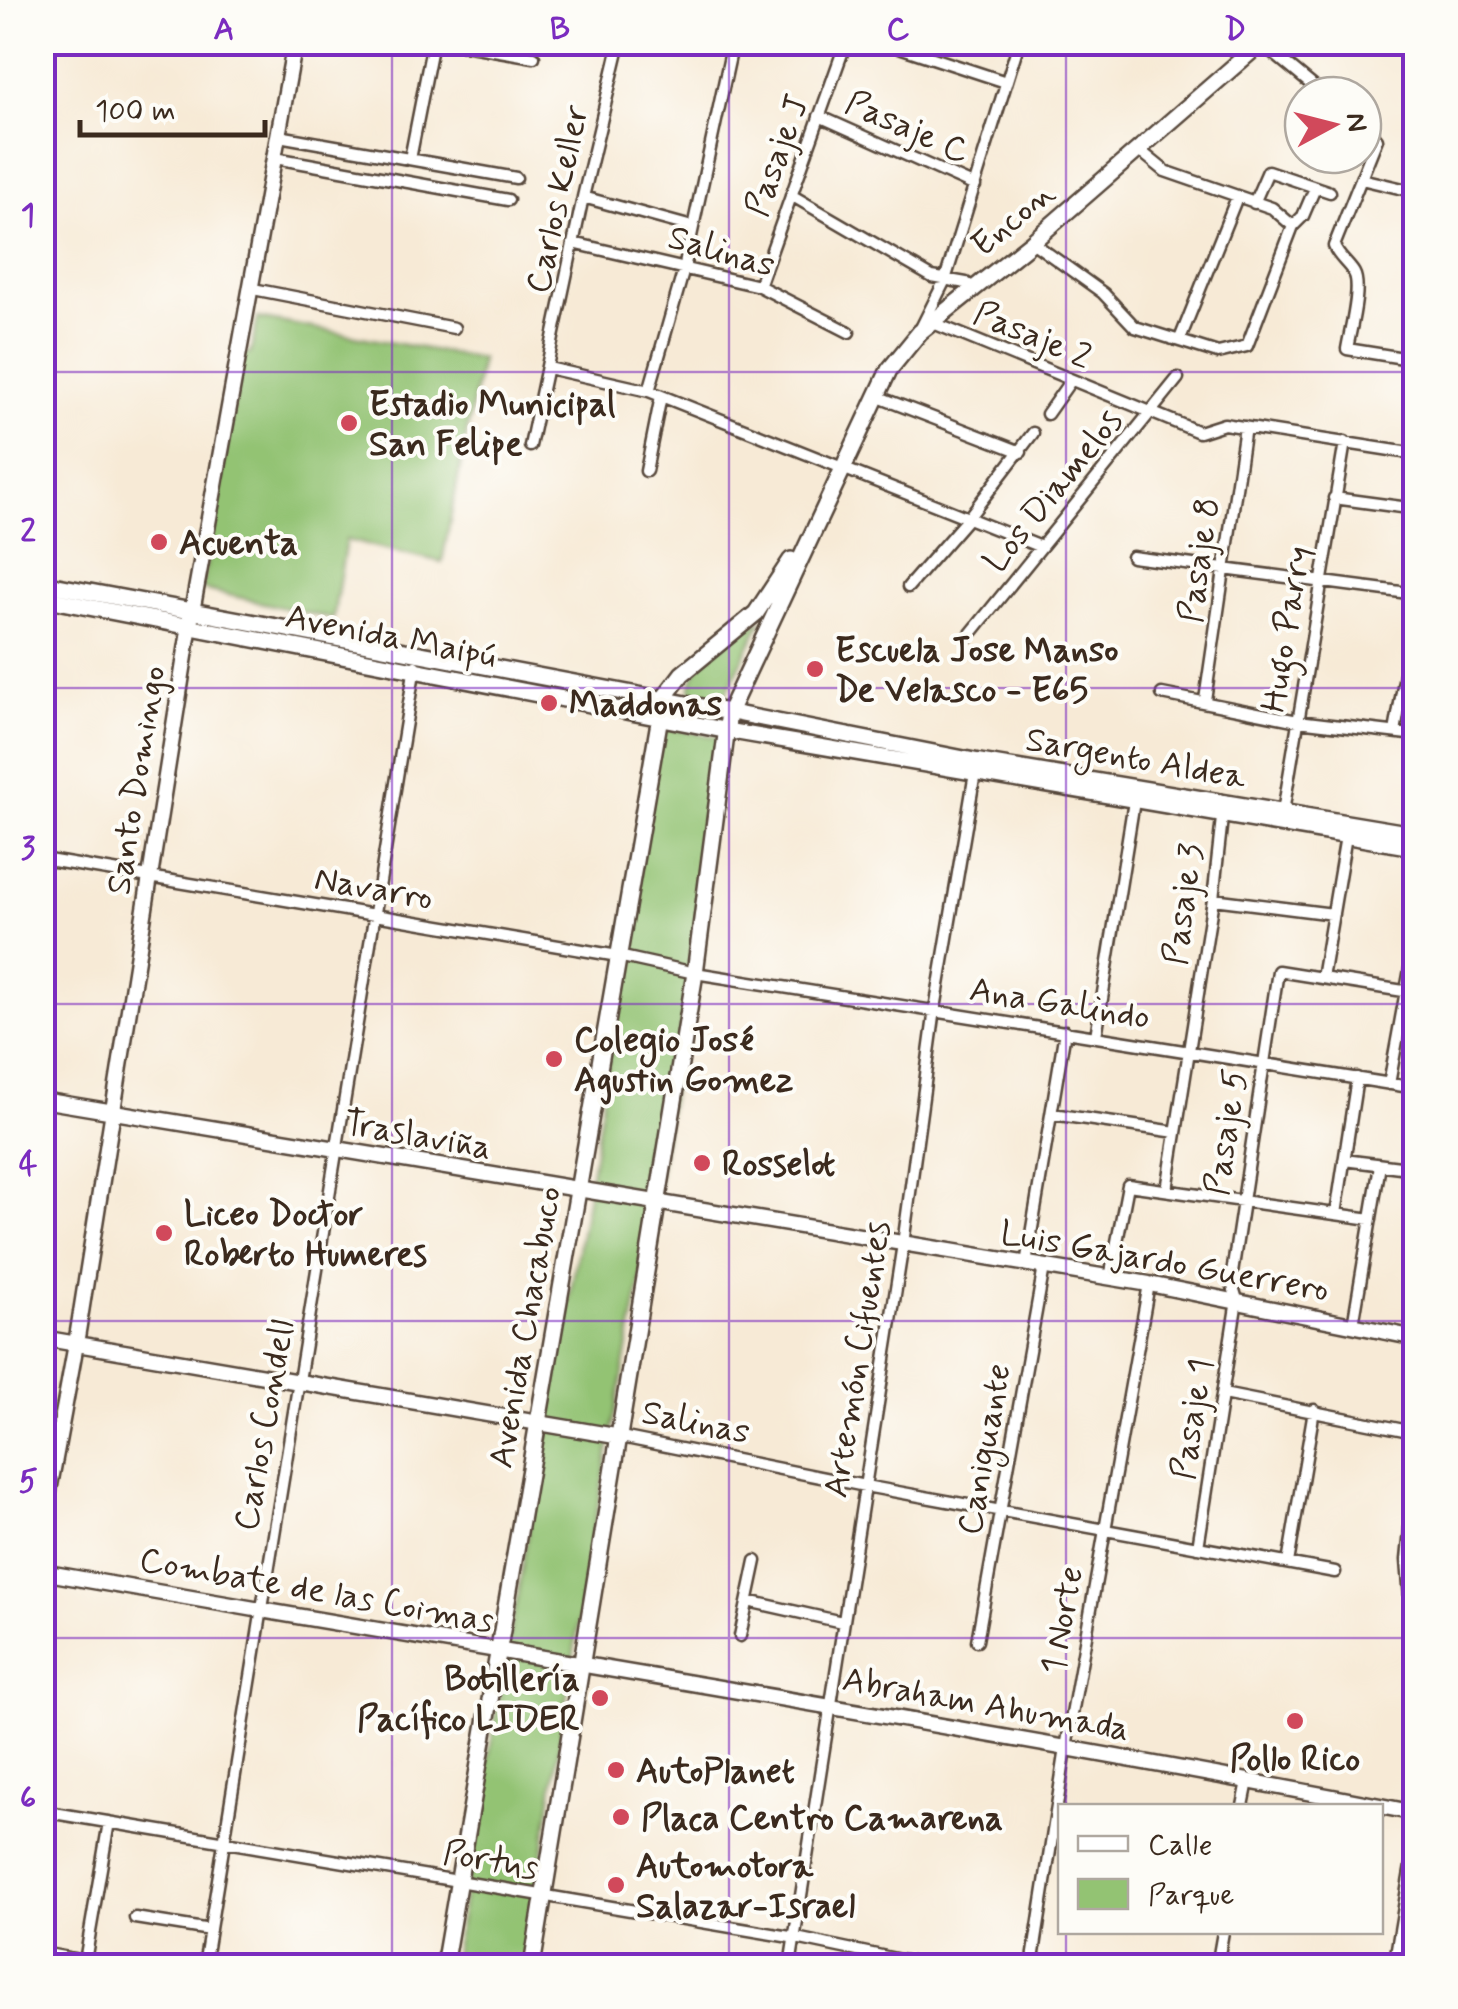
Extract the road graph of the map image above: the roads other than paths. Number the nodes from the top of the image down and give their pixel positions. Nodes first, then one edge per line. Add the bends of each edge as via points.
1 (48, 42) edge
2 (295, 42) edge
3 (433, 42) edge
4 (446, 42) edge
5 (620, 42) edge
6 (733, 42) edge
7 (846, 42) edge
8 (884, 42) edge
9 (1019, 42) edge
10 (1261, 43) edge
11 (1243, 48) edge
12 (534, 57) dead end
13 (42, 70) edge
14 (1300, 75) edge
15 (1006, 82) junction
16 (818, 116) junction
17 (279, 136) junction
18 (1138, 149) junction
19 (275, 158) junction
20 (410, 159) junction
21 (1362, 175) edge
22 (516, 178) dead end
23 (1360, 179) junction
24 (975, 186) junction
25 (1315, 188) junction
26 (1330, 192) dead end
27 (1416, 192) edge
28 (790, 196) junction
29 (582, 197) junction
30 (1236, 197) junction
31 (508, 200) dead end
32 (1254, 202) junction
33 (1294, 226) junction
34 (692, 228) junction
35 (1032, 242) junction
36 (573, 243) junction
37 (684, 268) junction
38 (945, 280) junction
39 (759, 286) junction
40 (253, 288) junction
41 (975, 289) junction
42 (926, 326) junction
43 (454, 328) dead end
44 (849, 332) dead end
45 (1180, 339) junction
46 (1416, 360) edge
47 (548, 368) junction
48 (1178, 378) dead end
49 (1071, 380) junction
50 (655, 393) junction
51 (876, 396) junction
52 (1151, 410) junction
53 (1048, 414) dead end
54 (1245, 428) junction
55 (1033, 433) dead end
56 (1345, 442) junction
57 (530, 446) dead end
58 (1021, 452) junction
59 (1416, 454) edge
60 (646, 471) dead end
61 (843, 471) junction
62 (1334, 498) junction
63 (1416, 509) edge
64 (969, 517) junction
65 (1041, 548) junction
66 (1132, 557) dead end
67 (1226, 569) junction
68 (1322, 580) junction
69 (42, 583) edge
70 (908, 587) dead end
71 (1416, 594) edge
72 (42, 598) edge
73 (1416, 611) edge
74 (190, 619) junction
75 (969, 636) dead end
76 (415, 663) junction
77 (1410, 681) edge
78 (1162, 694) dead end
79 (663, 699) junction
80 (1205, 700) junction
81 (730, 712) junction
82 (660, 718) junction
83 (1298, 720) junction
84 (729, 731) junction
85 (1395, 732) junction
86 (1416, 735) edge
87 (976, 767) junction
88 (1135, 794) junction
89 (1223, 809) junction
90 (1282, 818) junction
91 (1416, 834) edge
92 (1346, 836) junction
93 (1416, 848) edge
94 (42, 859) edge
95 (150, 877) junction
96 (1213, 899) junction
97 (1334, 914) junction
98 (373, 916) junction
99 (1416, 936) edge
100 (618, 956) junction
101 (695, 974) junction
102 (1322, 978) junction
103 (1411, 993) edge
104 (935, 1009) junction
105 (1065, 1030) junction
106 (1096, 1036) junction
107 (1188, 1051) junction
108 (1264, 1064) junction
109 (1356, 1078) junction
110 (1389, 1084) junction
111 (1416, 1088) edge
112 (42, 1100) edge
113 (112, 1112) junction
114 (1052, 1114) junction
115 (1176, 1132) junction
116 (336, 1151) junction
117 (1344, 1160) junction
118 (1380, 1164) junction
119 (1416, 1169) edge
120 (1167, 1190) junction
121 (578, 1192) junction
122 (1242, 1201) junction
123 (658, 1205) junction
124 (1336, 1214) junction
125 (1371, 1218) junction
126 (903, 1244) junction
127 (1026, 1264) junction
128 (1044, 1267) junction
129 (1110, 1278) junction
130 (1149, 1284) junction
131 (1237, 1300) junction
132 (1353, 1325) junction
133 (42, 1338) edge
134 (1416, 1338) edge
135 (76, 1344) junction
136 (299, 1382) junction
137 (1224, 1394) junction
138 (1314, 1410) junction
139 (538, 1422) junction
140 (1414, 1432) edge
141 (621, 1437) junction
142 (865, 1486) junction
143 (1416, 1488) edge
144 (999, 1510) junction
145 (42, 1528) edge
146 (1104, 1530) junction
147 (1198, 1547) junction
148 (756, 1561) dead end
149 (1288, 1563) junction
150 (42, 1572) edge
151 (1335, 1572) dead end
152 (748, 1601) junction
153 (259, 1610) junction
154 (842, 1622) junction
155 (740, 1636) dead end
156 (977, 1641) dead end
157 (498, 1650) junction
158 (1416, 1652) edge
159 (580, 1666) junction
160 (829, 1706) junction
161 (1066, 1748) junction
162 (1248, 1780) junction
163 (1243, 1804) edge
164 (1370, 1804) edge
165 (1383, 1807) edge
166 (42, 1810) edge
167 (1416, 1813) edge
168 (109, 1822) junction
169 (224, 1841) junction
170 (1416, 1848) edge
171 (459, 1882) junction
172 (544, 1897) junction
173 (135, 1918) dead end
174 (210, 1930) junction
175 (1223, 1934) edge
176 (796, 1938) junction
177 (1416, 1945) edge
178 (42, 1953) edge
179 (87, 1964) edge
180 (204, 1966) edge
181 (444, 1966) edge
182 (532, 1966) edge
183 (790, 1966) edge
184 (928, 1966) edge
185 (1032, 1966) edge
186 (1217, 1966) edge
187 (1396, 1966) edge
188 (1412, 1966) edge

1 - 13 street
2 - 17 street, Santo Domingo
3 - 20 street
4 - 12 street
5 - 29 street, Carlos Keller
6 - 34 street
7 - 16 street, Pasaje J
8 - 15 street
9 - 15 street
10 - 11 main road, Encon
10 - 14 street
11 - 18 main road, Encon
15 - 24 street
16 - 24 street, Pasaje C
16 - 28 street, Pasaje J
17 - 19 street, Santo Domingo
17 - 20 street
18 - 30 street via 1165,171
18 - 35 main road, Encon
19 - 31 street
19 - 40 street, Santo Domingo
20 - 22 street
21 - 23 street
23 - 27 street
23 - 46 street via 1334,242 1357,285 1347,349
24 - 38 street
25 - 26 street
25 - 32 street via 1268,171
25 - 33 street
28 - 38 street
28 - 39 street, Pasaje J
29 - 34 street, Salinas
29 - 36 street, Carlos Keller
30 - 32 street
30 - 45 street
32 - 33 street
33 - 45 street via 1247,346 1218,353
34 - 37 street
35 - 41 main road, Encon
35 - 45 street via 1103,293 1135,327
36 - 37 street, Salinas
36 - 47 street, Carlos Keller
37 - 39 street, Salinas
37 - 50 street
38 - 41 street
38 - 42 street
39 - 44 street, Salinas
40 - 43 street
40 - 74 street, Santo Domingo
41 - 42 main road, Encon
42 - 49 street, Pasaje 2
42 - 51 main road, Encon
47 - 50 street
47 - 57 street, Carlos Keller
48 - 52 street, Los Diamelos
49 - 52 street, Pasaje 2
49 - 53 street
50 - 60 street
50 - 61 street
51 - 58 street
51 - 61 main road, Encon
52 - 54 street, Pasaje 2 via 1199,432 1224,424
52 - 65 street, Los Diamelos
54 - 56 street
54 - 67 street, Pasaje 8
55 - 58 street
56 - 59 street
56 - 62 street, Hugo Parry
58 - 64 street
61 - 64 street
61 - 79 main road, Encon via 756,613 682,674
61 - 81 main road, Encon
62 - 63 street
62 - 68 street, Hugo Parry
64 - 65 street
64 - 70 street
65 - 75 street, Los Diamelos
66 - 67 street
67 - 68 street
67 - 80 street, Pasaje 8
68 - 71 street
68 - 83 street, Hugo Parry
69 - 74 main road, Avenida Maipú
72 - 74 main road, Avenida Maipú
73 - 77 street
74 - 76 main road, Avenida Maipú
74 - 95 street, Santo Domingo
76 - 79 main road, Avenida Maipú
76 - 82 main road, Avenida Maipú
76 - 98 street, Carlos Condell
77 - 85 street
78 - 80 street
79 - 81 main road, Avenida Maipú
79 - 82 main road, Avenida Chacabuco
80 - 83 street
81 - 84 main road
81 - 87 street, Sargento Aldea
82 - 84 main road, Avenida Maipú
82 - 100 main road, Avenida Chacabuco
83 - 85 street
83 - 90 street, Hugo Parry
84 - 87 street, Sargento Aldea
84 - 101 main road
85 - 86 street
87 - 88 street, Sargento Aldea
87 - 104 street, Artemón Cifuentes
88 - 89 street, Sargento Aldea
88 - 106 street
89 - 90 street, Sargento Aldea
89 - 96 street, Pasaje 3
90 - 91 street, Sargento Aldea
90 - 92 street, Sargento Aldea
92 - 93 street, Sargento Aldea
92 - 97 street
94 - 95 street, Navarro
95 - 98 street, Navarro
95 - 113 street, Santo Domingo
96 - 97 street
96 - 107 street, Pasaje 3
97 - 102 street
98 - 100 street, Navarro
98 - 116 street, Carlos Condell
99 - 103 street
100 - 101 street, Navarro
100 - 121 main road, Avenida Chacabuco
101 - 104 street, Ana Galindo
101 - 123 main road
102 - 103 street
102 - 108 street, Pasaje 5 via 1278,971
103 - 110 street
104 - 105 street, Ana Galindo
104 - 126 street, Artemón Cifuentes
105 - 106 street, Ana Galindo
105 - 114 street
106 - 107 street, Ana Galindo
107 - 108 street, Ana Galindo
107 - 115 street, Pasaje 3
108 - 109 street, Ana Galindo
108 - 122 street, Pasaje 5
109 - 110 street, Ana Galindo
109 - 117 street
110 - 111 street, Ana Galindo
112 - 113 street, Traslaviña
113 - 116 street, Traslaviña
113 - 135 street, Santo Domingo
114 - 115 street
114 - 127 street
115 - 120 street, Pasaje 3
116 - 121 street, Traslaviña
116 - 136 street, Carlos Condell
117 - 118 street
117 - 124 street
118 - 119 street
118 - 125 street
120 - 122 street
120 - 129 street via 1128,1185
121 - 123 street, Traslaviña
121 - 139 main road, Avenida Chacabuco
122 - 124 street
122 - 131 street, Pasaje 5 via 1231,1280
123 - 126 street, Traslaviña
123 - 141 main road
124 - 125 street
125 - 132 street
126 - 127 street, Luis Gajardo Guerrero
126 - 142 street, Artemón Cifuentes
127 - 128 street, Luis Gajardo Guerrero
128 - 129 street, Luis Gajardo Guerrero
128 - 144 street, Caniguante
129 - 130 street, Luis Gajardo Guerrero
130 - 131 street, Luis Gajardo Guerrero
130 - 146 street, 1 Norte
131 - 132 street, Luis Gajardo Guerrero
131 - 137 street, Pasaje 1
132 - 134 street, Luis Gajardo Guerrero
133 - 135 street, Salinas
135 - 136 street, Salinas
135 - 145 street, Santo Domingo
136 - 139 street, Salinas
136 - 153 street, Carlos Condell
137 - 138 street
137 - 147 street, Pasaje 1
138 - 140 street
138 - 149 street
139 - 141 street, Salinas
139 - 157 main road, Avenida Chacabuco
141 - 142 street, Salinas
141 - 159 main road
142 - 144 street, Salinas
142 - 154 street, Artemón Cifuentes
143 - 158 street via 1409,1560
144 - 146 street, Salinas
144 - 156 street, Caniguante
146 - 147 street, Salinas
146 - 161 street, 1 Norte
147 - 149 street, Salinas
148 - 152 street
149 - 151 street, Salinas
150 - 153 street, Combate de las Coimas
152 - 154 street
152 - 155 street
153 - 157 street, Combate de las Coimas
153 - 169 street, Carlos Condell
154 - 160 street, Artemón Cifuentes
157 - 159 street, Combate de las Coimas
157 - 171 main road, Avenida Chacabuco
159 - 160 street, Abraham Ahumada
159 - 172 main road
160 - 161 street, Abraham Ahumada
160 - 176 street, Artemón Cifuentes
161 - 162 street, Abraham Ahumada
161 - 185 street, 1 Norte
162 - 163 street
162 - 164 street, Abraham Ahumada
165 - 167 street, Abraham Ahumada
166 - 168 street, Portus
168 - 169 street, Portus
168 - 179 street
169 - 171 street, Portus
169 - 174 street, Carlos Condell
170 - 187 street
171 - 172 street, Portus
171 - 181 main road, Avenida Chacabuco
172 - 176 street, Portus
172 - 182 main road
173 - 174 street
174 - 180 street, Carlos Condell
175 - 186 street
176 - 183 street, Artemón Cifuentes
176 - 184 street, Portus
177 - 188 street
178 - 179 street

